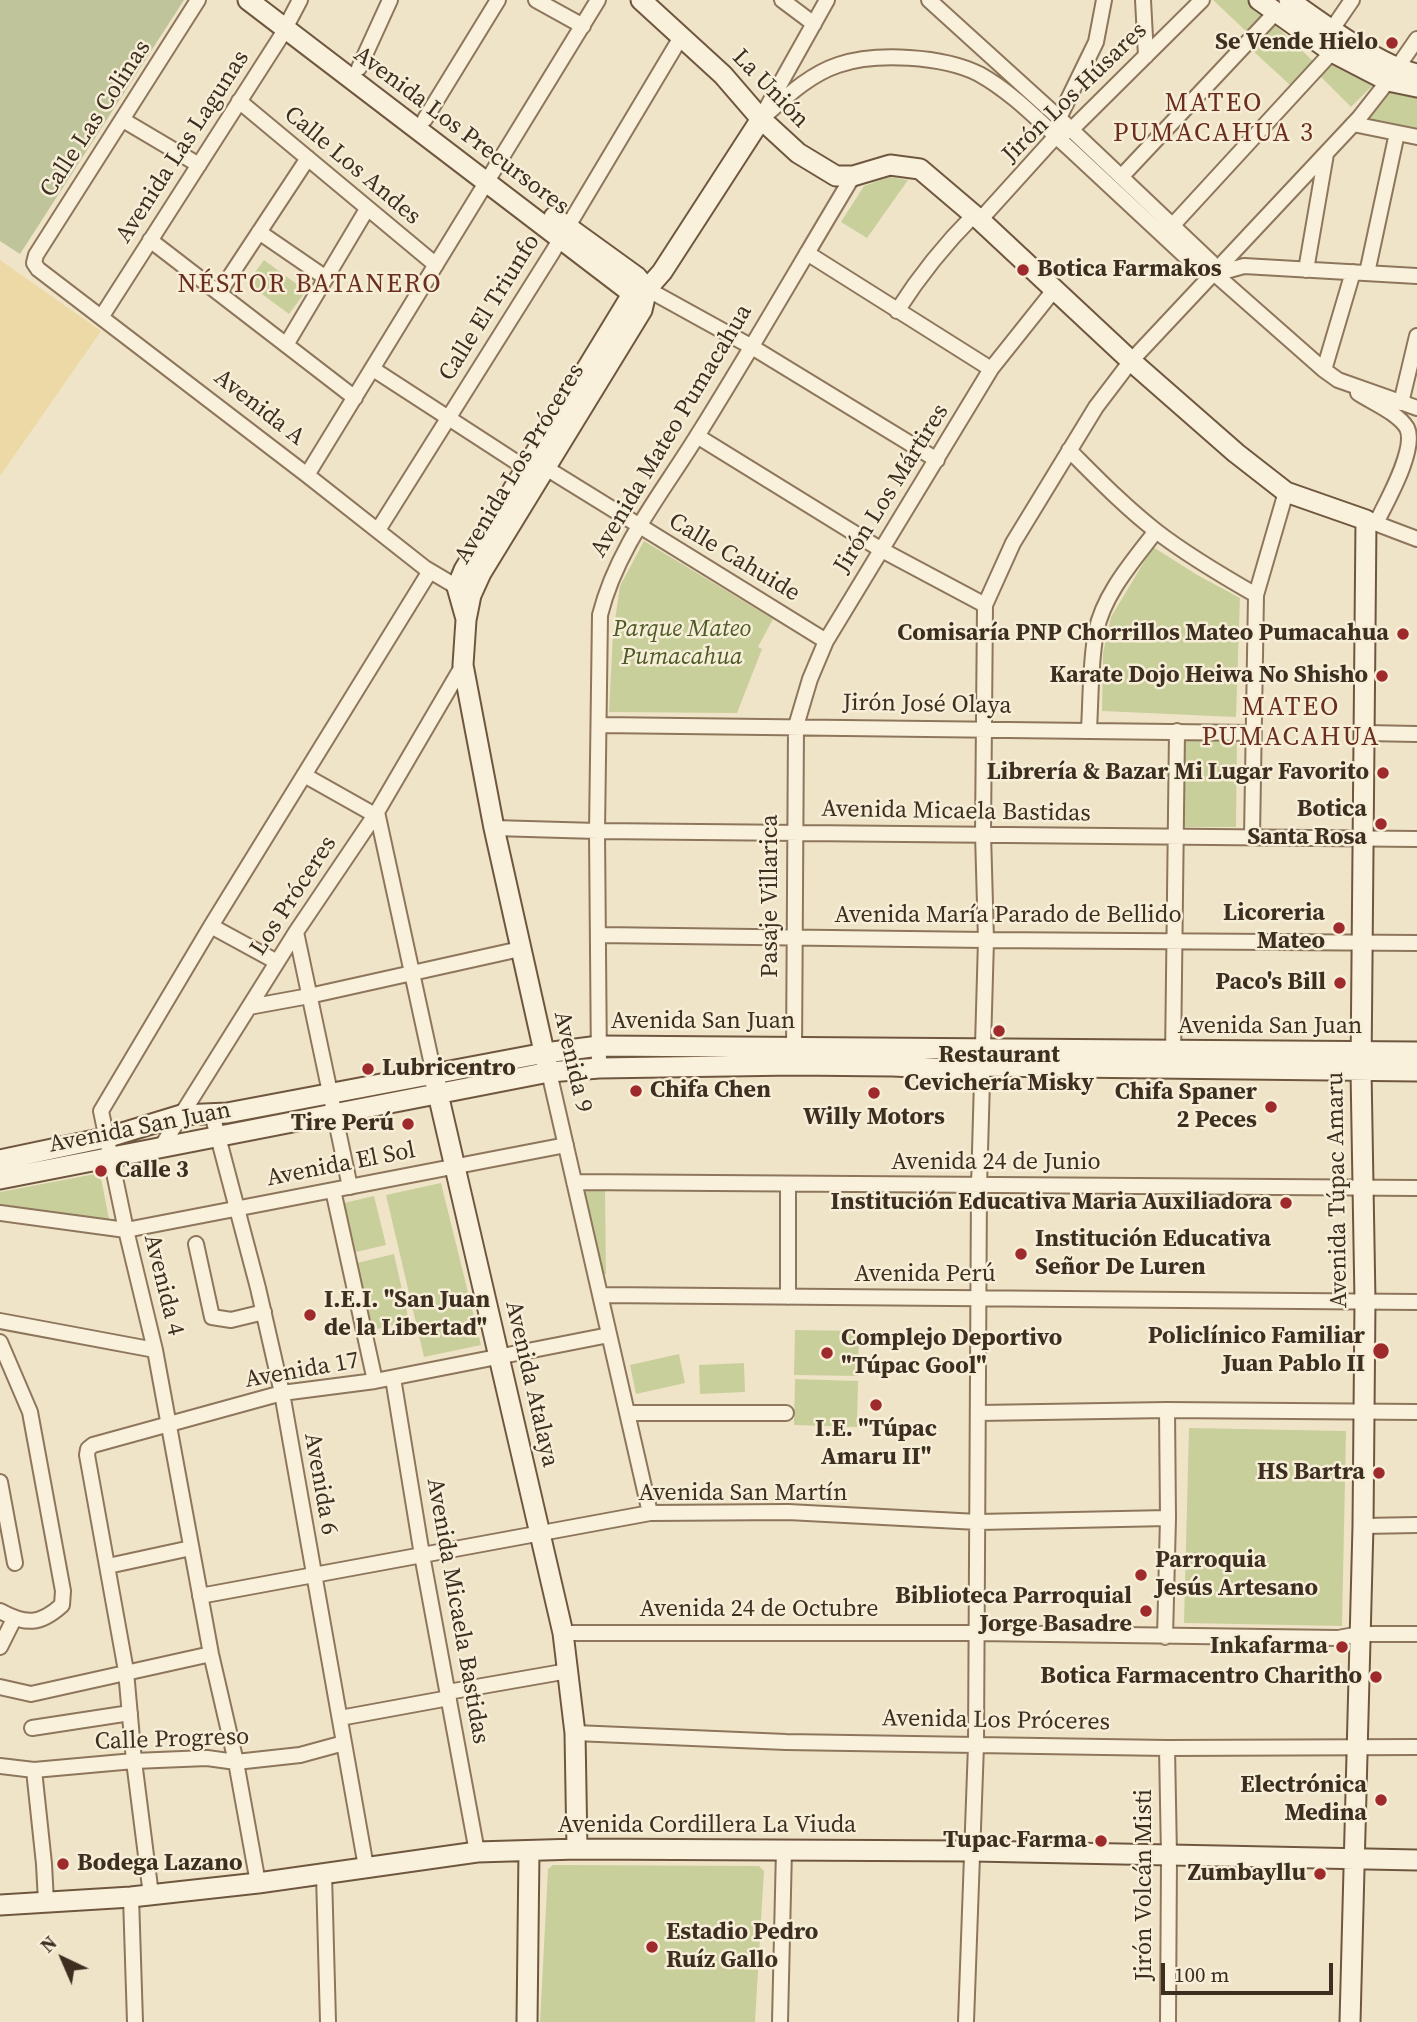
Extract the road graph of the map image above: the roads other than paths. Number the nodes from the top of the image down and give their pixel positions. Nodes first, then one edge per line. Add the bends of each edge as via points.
1 (198, 0) edge
2 (248, 0) edge
3 (270, 0) edge
4 (390, 0) edge
5 (498, 0) edge
6 (536, 0) edge
7 (598, 0) edge
8 (641, 0) edge
9 (782, 0) edge
10 (827, 0) edge
11 (929, 0) edge
12 (1091, 0) edge
13 (1143, 0) edge
14 (1202, 0) edge
15 (1352, 0) edge
16 (1273, 4) edge
17 (1103, 6) edge
18 (292, 15) edge
19 (814, 24) junction
20 (583, 26) junction
21 (681, 37) junction
22 (1417, 39) edge
23 (1328, 42) junction
24 (1146, 56) junction
25 (359, 68) junction
26 (1417, 74) edge
27 (1393, 75) junction
28 (1417, 87) edge
29 (239, 101) junction
30 (1059, 118) junction
31 (425, 119) junction
32 (761, 119) junction
33 (123, 120) junction
34 (1353, 124) junction
35 (1071, 130) junction
36 (1396, 133) junction
37 (1056, 136) junction
38 (1417, 137) edge
39 (307, 158) junction
40 (199, 165) junction
41 (853, 176) junction
42 (1314, 176) junction
43 (491, 177) junction
44 (1121, 177) junction
45 (367, 209) junction
46 (977, 218) junction
47 (1172, 226) junction
48 (260, 232) junction
49 (564, 232) junction
50 (150, 240) junction
51 (807, 253) junction
52 (34, 264) joint
53 (436, 265) junction
54 (1306, 270) junction
55 (1360, 273) junction
56 (1215, 274) junction
57 (1417, 276) edge
58 (326, 278) junction
59 (647, 289) junction
60 (1054, 290) junction
61 (219, 293) junction
62 (897, 310) junction
63 (102, 316) junction
64 (1417, 336) edge
65 (286, 345) junction
66 (752, 347) junction
67 (1131, 361) junction
68 (373, 369) junction
69 (991, 369) junction
70 (1324, 370) junction
71 (1338, 380) junction
72 (355, 398) junction
73 (1401, 403) junction
74 (1417, 408) edge
75 (448, 417) junction
76 (697, 436) junction
77 (1069, 450) junction
78 (1412, 453) edge
79 (937, 460) junction
80 (537, 468) junction
81 (307, 474) junction
82 (1286, 492) junction
83 (1371, 522) junction
84 (639, 527) junction
85 (378, 530) junction
86 (1156, 531) junction
87 (1417, 539) edge
88 (880, 549) junction
89 (430, 570) junction
90 (457, 587) junction
91 (1256, 595) junction
92 (985, 605) junction
93 (466, 620) junction
94 (826, 641) junction
95 (463, 665) junction
96 (600, 725) junction
97 (796, 726) junction
98 (984, 729) junction
99 (1089, 729) junction
100 (1177, 732) junction
101 (1254, 733) junction
102 (1365, 733) junction
103 (1417, 734) edge
104 (304, 775) junction
105 (376, 813) junction
106 (494, 828) junction
107 (597, 831) junction
108 (794, 833) junction
109 (983, 834) junction
110 (1252, 836) junction
111 (1175, 837) junction
112 (1364, 838) junction
113 (1417, 839) edge
114 (211, 926) junction
115 (296, 932) junction
116 (599, 935) junction
117 (794, 936) junction
118 (986, 940) junction
119 (1175, 940) junction
120 (1362, 942) junction
121 (1417, 943) edge
122 (520, 949) junction
123 (277, 962) junction
124 (412, 973) junction
125 (309, 996) junction
126 (249, 1007) junction
127 (599, 1045) junction
128 (1417, 1052) edge
129 (794, 1056) junction
130 (983, 1058) junction
131 (1173, 1059) junction
132 (1361, 1061) junction
133 (547, 1063) junction
134 (599, 1068) junction
135 (1417, 1071) edge
136 (434, 1074) junction
137 (331, 1094) junction
138 (438, 1094) junction
139 (212, 1114) junction
140 (335, 1114) junction
141 (181, 1115) junction
142 (107, 1137) junction
143 (218, 1137) junction
144 (566, 1145) junction
145 (160, 1149) junction
146 (111, 1158) junction
147 (0, 1160) edge
148 (455, 1166) junction
149 (0, 1179) edge
150 (574, 1182) junction
151 (788, 1184) junction
152 (979, 1186) junction
153 (350, 1187) junction
154 (1364, 1188) junction
155 (1417, 1188) edge
156 (333, 1190) junction
157 (236, 1209) junction
158 (0, 1213) edge
159 (126, 1230) junction
160 (196, 1244) dead end
161 (600, 1295) junction
162 (788, 1297) junction
163 (978, 1298) junction
164 (1365, 1301) junction
165 (1417, 1302) edge
166 (264, 1312) junction
167 (0, 1321) edge
168 (609, 1335) junction
169 (0, 1342) edge
170 (155, 1350) junction
171 (499, 1357) junction
172 (5, 1369) edge
173 (393, 1378) junction
174 (375, 1381) junction
175 (282, 1393) junction
176 (1167, 1410) junction
177 (1364, 1412) junction
178 (1417, 1412) edge
179 (627, 1413) junction
180 (786, 1413) dead end
181 (979, 1413) junction
182 (168, 1423) junction
183 (0, 1482) edge
184 (650, 1513) junction
185 (1168, 1518) junction
186 (978, 1522) junction
187 (1417, 1525) edge
188 (1363, 1526) junction
189 (540, 1532) junction
190 (191, 1548) junction
191 (422, 1555) junction
192 (15, 1563) dead end
193 (108, 1566) junction
194 (313, 1575) junction
195 (200, 1596) junction
196 (0, 1611) edge
197 (14, 1619) junction
198 (563, 1633) junction
199 (977, 1633) junction
200 (1360, 1634) junction
201 (1417, 1634) edge
202 (1165, 1637) junction
203 (0, 1647) edge
204 (211, 1654) junction
205 (126, 1671) junction
206 (568, 1671) junction
207 (0, 1686) edge
208 (448, 1695) junction
209 (130, 1713) junction
210 (340, 1718) junction
211 (32, 1728) dead end
212 (575, 1732) junction
213 (344, 1742) junction
214 (976, 1745) junction
215 (1356, 1747) junction
216 (1417, 1747) edge
217 (1167, 1748) junction
218 (134, 1761) junction
219 (236, 1762) junction
220 (0, 1766) edge
221 (34, 1770) junction
222 (577, 1849) junction
223 (784, 1849) junction
224 (529, 1851) junction
225 (973, 1851) junction
226 (477, 1852) junction
227 (1169, 1856) junction
228 (1354, 1860) junction
229 (1417, 1860) edge
230 (366, 1867) junction
231 (324, 1874) junction
232 (258, 1883) junction
233 (152, 1895) junction
234 (131, 1897) junction
235 (46, 1902) junction
236 (0, 1905) edge
237 (135, 2022) edge
238 (328, 2022) edge
239 (527, 2022) edge
240 (780, 2022) edge
241 (966, 2022) edge
242 (1168, 2022) edge
243 (1350, 2022) edge

1 - 33 street, Calle Las Colinas
2 - 18 street, Avenida Los Precursores
3 - 18 street, Avenida Los Precursores
4 - 25 street
5 - 31 street
6 - 20 street
7 - 20 street
8 - 21 street, La Unión
9 - 19 street
10 - 19 street, Avenida Los Próceres
11 - 30 street
12 - 17 street
13 - 24 street
14 - 24 street, Jirón Los Húsares
15 - 23 street
16 - 23 street
16 - 44 street
17 - 30 street via 1096,42
18 - 25 street, Avenida Los Precursores
18 - 29 street, Avenida Las Lagunas
18 - 43 street, Avenida Los Precursores
19 - 32 street, Avenida Los Próceres
20 - 43 street
21 - 32 street, La Unión via 723,75
21 - 49 street, Calle El Triunfo
22 - 27 street
23 - 27 street
23 - 47 street
24 - 35 street, Jirón Los Húsares
25 - 31 street, Avenida Los Precursores
26 - 27 street
27 - 28 street
27 - 34 street
29 - 39 street, Calle Los Andes
29 - 40 street, Avenida Las Lagunas
30 - 35 street
30 - 37 street
31 - 43 street, Avenida Los Precursores
32 - 37 street via 804,82 839,65 882,57 935,61 977,74
32 - 41 street, La Unión via 798,153 836,176
32 - 59 street, Avenida Los Próceres via 673,257
33 - 40 street
33 - 52 street, Calle Las Colinas
34 - 36 street
34 - 42 street via 1326,154
35 - 37 street, Jirón Los Húsares
35 - 44 street
36 - 38 street
36 - 55 street
37 - 46 street, Jirón Los Húsares
37 - 56 street via 1201,271
39 - 45 street, Calle Los Andes
39 - 48 street
40 - 50 street, Avenida Las Lagunas
41 - 46 street via 890,165 920,169
41 - 51 street, Avenida Mateo Pumacahua
42 - 54 street
42 - 56 street
43 - 49 street, Avenida Los Precursores
43 - 53 street
44 - 47 street
45 - 53 street, Calle Los Andes
45 - 58 street
46 - 60 street
46 - 62 street, Jirón Los Húsares via 947,242
47 - 56 street via 1211,262
48 - 58 street
48 - 61 street
49 - 59 street, Avenida Los Precursores via 637,277
49 - 75 street, Calle El Triunfo
50 - 61 street
50 - 63 street, Avenida Las Lagunas
51 - 62 street
51 - 66 street, Avenida Mateo Pumacahua
52 - 63 street, Avenida A
53 - 68 street
54 - 55 street
54 - 56 street via 1244,266
55 - 57 street
55 - 70 street
56 - 67 street
56 - 70 street
58 - 65 street
59 - 66 street, Avenida Los Precursores
59 - 80 street, Avenida Los Próceres via 628,301
60 - 67 street
60 - 69 street, Jirón Los Mártires
61 - 65 street
62 - 69 street
63 - 81 street, Avenida A
64 - 73 street
65 - 72 street
66 - 76 street, Avenida Mateo Pumacahua
66 - 79 street, Avenida Los Precursores
67 - 77 street
67 - 82 street
68 - 72 street
68 - 75 street, Calle Cahuide
69 - 79 street, Jirón Los Mártires
70 - 71 street
71 - 73 street
71 - 78 street via 1398,419 1408,429
72 - 81 street
73 - 74 street
75 - 80 street, Calle Cahuide
75 - 85 street, Calle El Triunfo
76 - 84 street, Avenida Mateo Pumacahua
76 - 88 street
77 - 86 street
77 - 92 street via 1013,543
78 - 83 street
79 - 88 street, Jirón Los Mártires
80 - 84 street, Calle Cahuide
80 - 90 street, Avenida Los Próceres via 464,570
80 - 93 street, Avenida Los Próceres via 481,573
81 - 85 street, Avenida A
82 - 83 street
82 - 91 street
83 - 87 street
83 - 102 street, Avenida Túpac Amaru
84 - 94 street, Calle Cahuide
84 - 96 street, Avenida Mateo Pumacahua via 610,581 600,615
85 - 89 street, Avenida A
86 - 91 street
86 - 99 street via 1126,569 1096,630
88 - 92 street
88 - 94 street, Jirón Los Mártires
89 - 90 street, Avenida A
89 - 104 street, Avenida 4
90 - 93 street, Avenida Los Próceres
91 - 101 street
92 - 98 street
93 - 95 street, Avenida 9
94 - 97 street, Jirón Los Mártires
95 - 105 street, Los Próceres
95 - 106 street, Avenida 9
96 - 97 street, Jirón José Olaya
96 - 107 street, Avenida Mateo Pumacahua
97 - 98 street, Jirón José Olaya
97 - 108 street, Pasaje Villarica
98 - 99 street, Jirón José Olaya
98 - 109 street
99 - 100 street, Jirón José Olaya
100 - 101 street, Jirón José Olaya
100 - 111 street
101 - 110 street
102 - 103 street
102 - 112 street, Avenida Túpac Amaru
104 - 105 street
104 - 114 street, Avenida 4
105 - 115 street, Los Próceres
105 - 124 street, Avenida Atalaya
106 - 107 street, Avenida Micaela Bastidas
106 - 122 street, Avenida 9
107 - 108 street, Avenida Micaela Bastidas
107 - 116 street, Avenida Mateo Pumacahua
108 - 109 street, Avenida Micaela Bastidas
108 - 117 street, Pasaje Villarica
109 - 111 street, Avenida Micaela Bastidas
109 - 118 street
110 - 111 street, Avenida Micaela Bastidas
110 - 112 street, Avenida Micaela Bastidas
111 - 119 street
112 - 113 street, Avenida Micaela Bastidas
112 - 120 street, Avenida Túpac Amaru
114 - 123 street
114 - 142 street, Avenida 4 via 102,1107
115 - 123 street, Los Próceres
115 - 125 street
116 - 117 street, Avenida María Parado de Bellido
116 - 127 street, Avenida Mateo Pumacahua
117 - 118 street, Avenida María Parado de Bellido
117 - 129 street, Pasaje Villarica
118 - 119 street, Avenida María Parado de Bellido
118 - 130 street
119 - 120 street, Avenida María Parado de Bellido
119 - 131 street
120 - 121 street, Avenida María Parado de Bellido
120 - 132 street, Avenida Túpac Amaru
122 - 124 street
122 - 133 street, Avenida 9
123 - 126 street, Los Próceres
124 - 125 street
124 - 136 street, Avenida Atalaya
125 - 126 street
125 - 137 street
126 - 141 street, Los Próceres
127 - 129 street, Avenida San Juan
127 - 133 street, Avenida San Juan
127 - 134 street, Avenida Mateo Pumacahua
128 - 132 street, Avenida San Juan
129 - 130 street, Avenida San Juan
129 - 134 street, Avenida San Juan
130 - 131 street, Avenida San Juan
130 - 152 street
131 - 132 street, Avenida San Juan
132 - 135 street, Avenida San Juan
132 - 154 street, Avenida Túpac Amaru
133 - 134 street, Avenida San Juan
133 - 136 street, Avenida San Juan
133 - 138 street, Avenida San Juan
133 - 144 street, Avenida 9
136 - 137 street, Avenida San Juan
136 - 138 street, Avenida Atalaya
137 - 139 street, Avenida San Juan
137 - 140 street
138 - 140 street, Avenida San Juan
138 - 148 street, Avenida Atalaya
139 - 141 street, Avenida San Juan
139 - 143 street, Avenida 6
140 - 143 street, Avenida San Juan
140 - 153 street
141 - 142 street, Avenida San Juan
141 - 145 street, Los Próceres
142 - 146 street, Avenida 4
142 - 147 street, Avenida San Juan
143 - 145 street, Avenida San Juan
143 - 157 street, Avenida 6
144 - 148 street, Avenida El Sol
144 - 150 street, Avenida 9
145 - 146 street, Avenida San Juan
146 - 149 street, Avenida San Juan
146 - 159 street, Avenida 4
148 - 153 street, Avenida El Sol
148 - 171 street, Avenida Atalaya
150 - 151 street, Avenida 24 de Junio
150 - 161 street, Avenida 9
151 - 152 street, Avenida 24 de Junio
151 - 162 street
152 - 154 street, Avenida 24 de Junio
152 - 163 street
153 - 156 street, Avenida El Sol
154 - 155 street, Avenida 24 de Junio
154 - 164 street, Avenida Túpac Amaru
156 - 157 street, Avenida El Sol
156 - 174 street
157 - 159 street, Avenida El Sol
157 - 166 street, Avenida 6
158 - 159 street, Avenida El Sol
159 - 170 street, Avenida 4
160 - 166 street via 212,1317 231,1320
161 - 162 street, Avenida Perú
161 - 168 street, Avenida 9
162 - 163 street, Avenida Perú
163 - 164 street, Avenida Perú
163 - 181 street
164 - 165 street, Avenida Perú
164 - 177 street, Avenida Túpac Amaru
166 - 175 street, Avenida 6
167 - 170 street
168 - 171 street, Avenida 17
168 - 179 street, Avenida 9
169 - 172 street
170 - 182 street, Avenida 4
171 - 173 street, Avenida 17
171 - 189 street, Avenida Atalaya
172 - 197 street via 30,1412 62,1591 62,1605 50,1616 34,1622
173 - 174 street, Avenida 17
173 - 191 street, Avenida Micaela Bastidas
174 - 175 street, Avenida 17
175 - 182 street, Avenida 17
175 - 194 street, Avenida 6
176 - 177 street
176 - 181 street
176 - 185 street
177 - 178 street
177 - 188 street, Avenida Túpac Amaru
179 - 180 street
179 - 184 street, Avenida 9
181 - 186 street
182 - 190 street, Avenida 4
182 - 193 street, Avenida 17 via 88,1449
183 - 192 street
184 - 186 street, Avenida San Martín via 788,1512
184 - 189 street, Avenida San Martín
185 - 186 street, Avenida San Martín
185 - 202 street
186 - 199 street
187 - 188 street
188 - 200 street, Avenida Túpac Amaru
189 - 191 street, Avenida San Martín
189 - 198 street, Avenida Atalaya
190 - 193 street
190 - 195 street, Avenida 4
191 - 194 street, Avenida San Martín
191 - 208 street, Avenida Micaela Bastidas
193 - 205 street
194 - 195 street, Avenida San Martín
194 - 210 street, Avenida 6
195 - 204 street, Avenida 4
196 - 197 street
197 - 203 street
198 - 199 street, Avenida 24 de Octubre
198 - 206 street, Avenida Atalaya
199 - 202 street, Avenida 24 de Octubre
199 - 214 street
200 - 201 street, Avenida 24 de Octubre
200 - 202 street, Avenida 24 de Octubre via 1338,1638
200 - 215 street, Avenida Túpac Amaru
204 - 205 street
204 - 219 street, Avenida 4
205 - 207 street via 31,1694
205 - 209 street
206 - 208 street
206 - 212 street, Avenida Atalaya
208 - 210 street
208 - 226 street, Avenida Micaela Bastidas
209 - 211 street
209 - 218 street
210 - 213 street, Avenida 6
212 - 214 street, Avenida Los Próceres
212 - 222 street, Avenida Atalaya
213 - 219 street, Calle Progreso via 300,1755
213 - 230 street, Avenida 6
214 - 217 street, Avenida Los Próceres
214 - 225 street
215 - 216 street, Avenida Los Próceres
215 - 217 street, Avenida Los Próceres
215 - 228 street, Avenida Túpac Amaru
217 - 227 street, Jirón Volcán Misti
218 - 219 street, Calle Progreso via 207,1758
218 - 221 street, Calle Progreso
218 - 233 street
219 - 232 street, Avenida 4
220 - 221 street, Calle Progreso
221 - 235 street
222 - 223 street, Avenida Cordillera La Viuda
222 - 224 street, Avenida Cordillera La Viuda
223 - 225 street, Avenida Cordillera La Viuda
223 - 240 street
224 - 226 street, Avenida Cordillera La Viuda
224 - 239 street
225 - 227 street, Avenida Cordillera La Viuda
225 - 241 street
226 - 230 street, Avenida Cordillera La Viuda
227 - 228 street, Avenida Cordillera La Viuda
227 - 242 street, Jirón Volcán Misti
228 - 229 street, Avenida Cordillera La Viuda
228 - 243 street, Avenida Túpac Amaru
230 - 231 street, Avenida Cordillera La Viuda
231 - 232 street, Avenida Cordillera La Viuda
231 - 238 street
232 - 233 street, Avenida Cordillera La Viuda
233 - 234 street, Avenida Cordillera La Viuda
234 - 235 street, Avenida Cordillera La Viuda
234 - 237 street
235 - 236 street, Avenida Cordillera La Viuda

